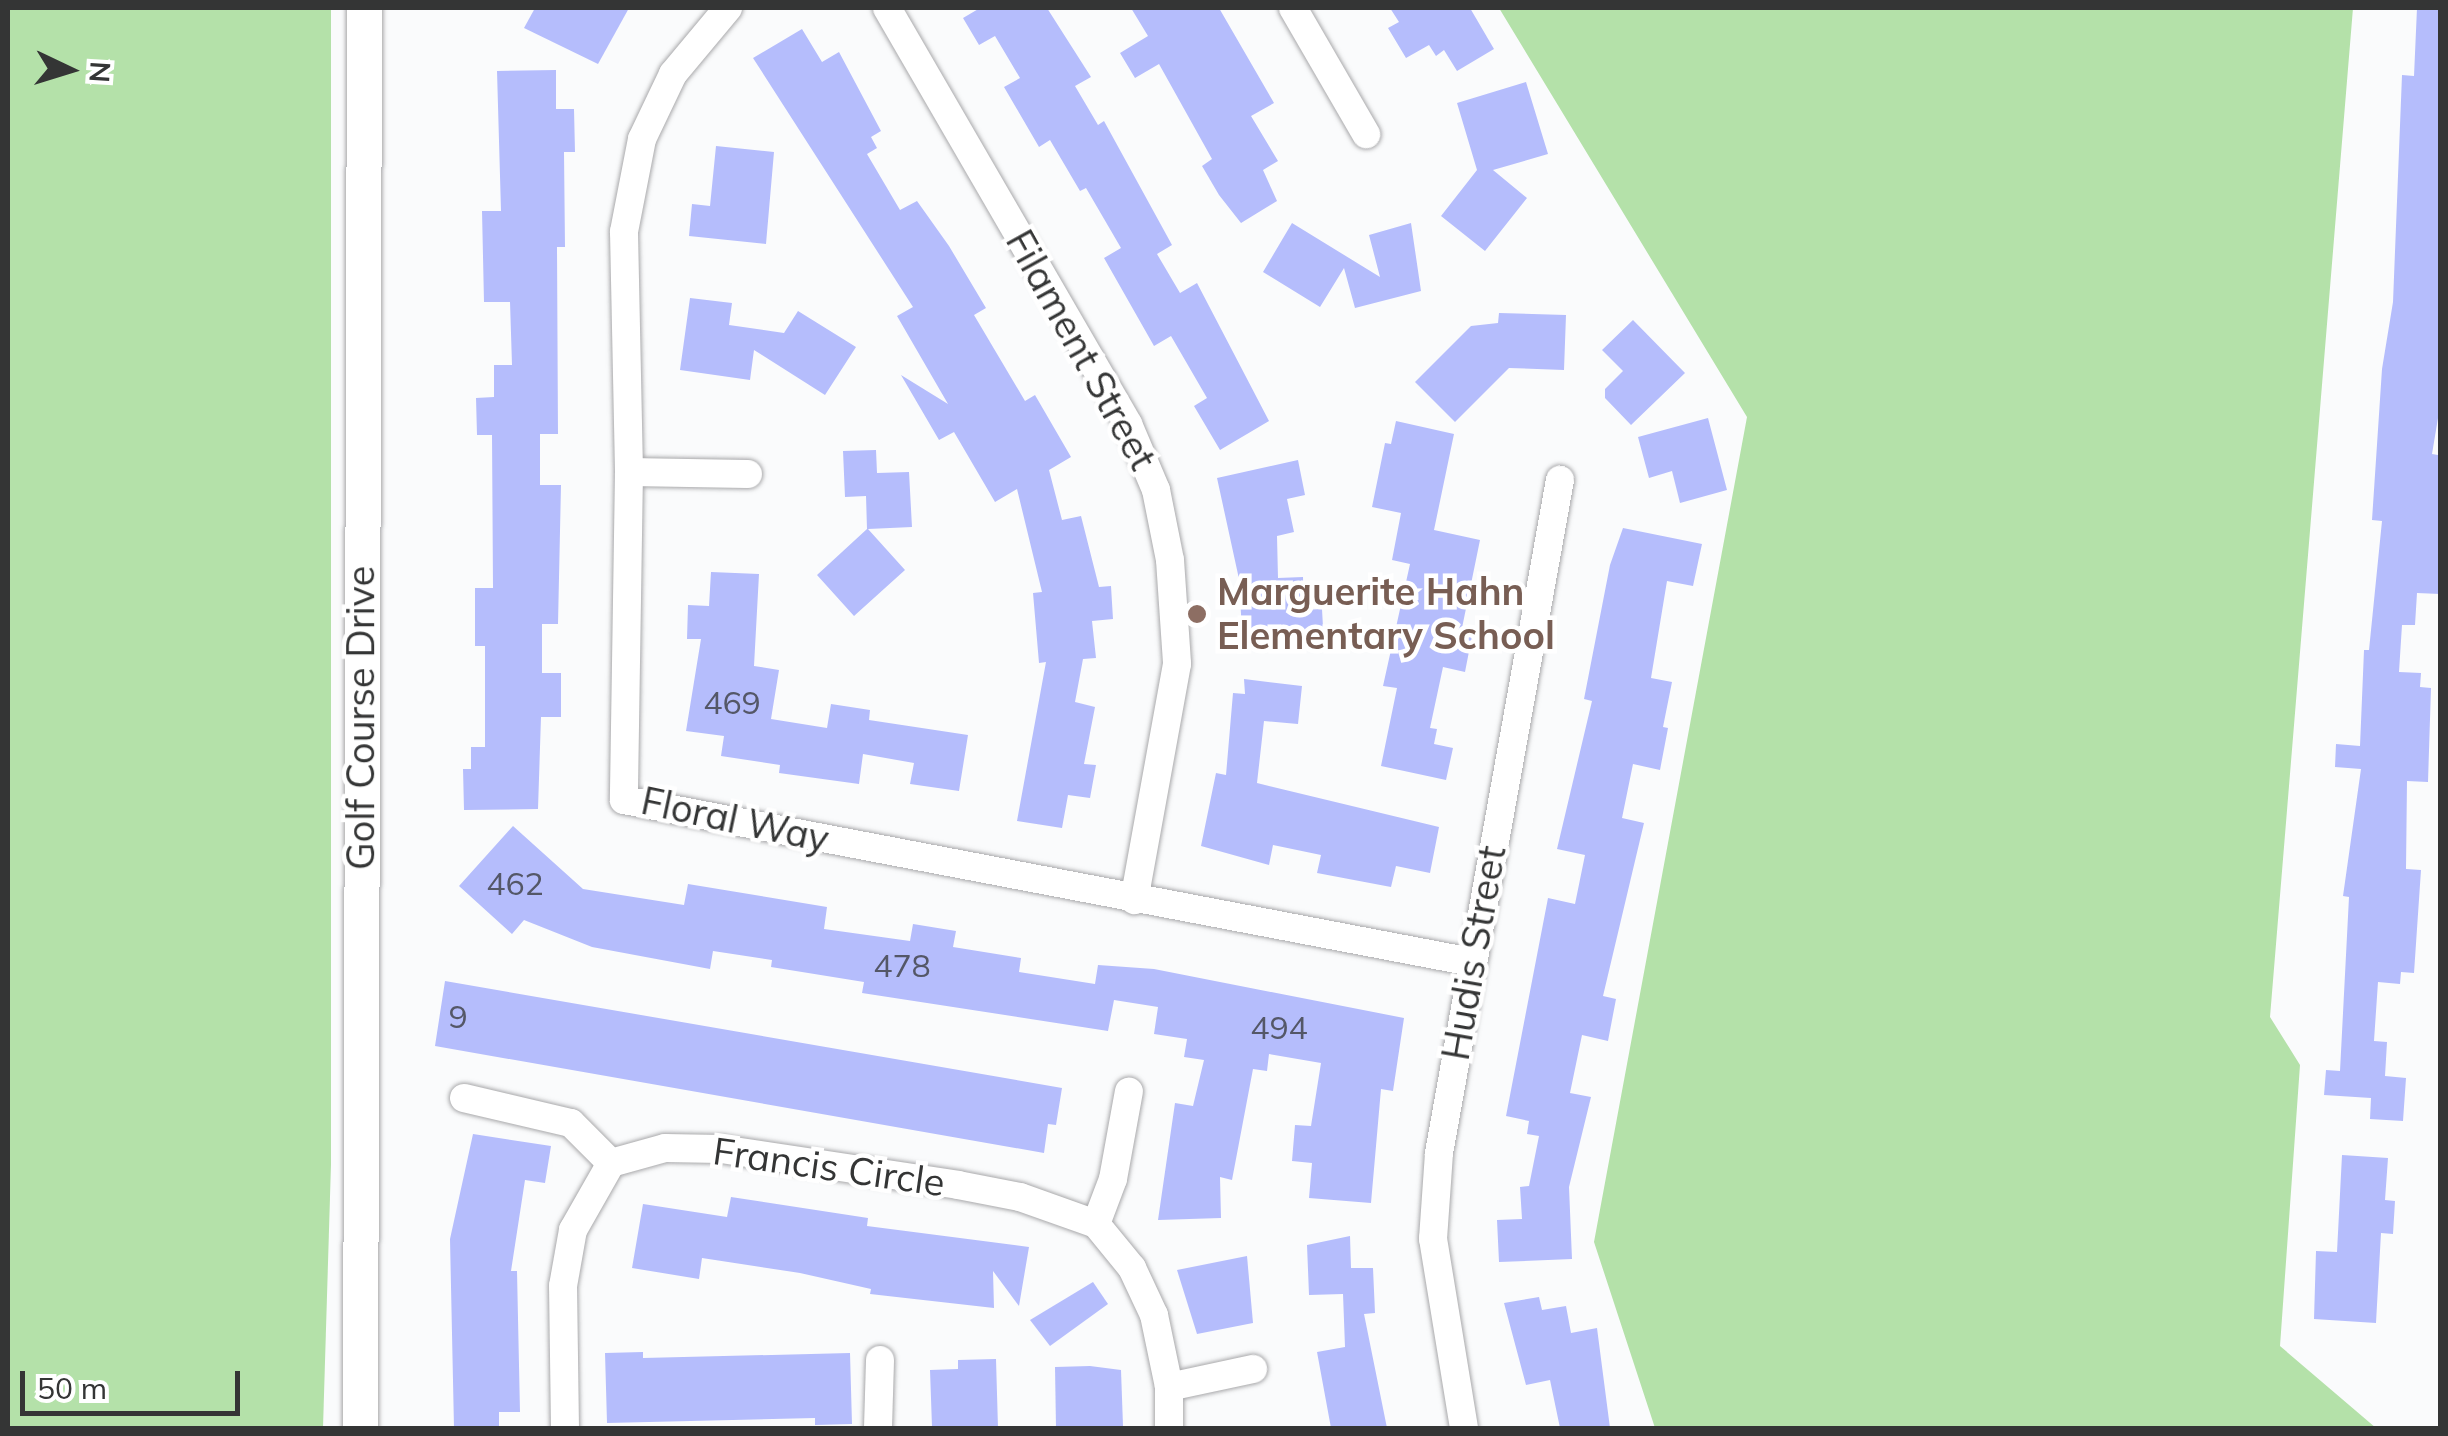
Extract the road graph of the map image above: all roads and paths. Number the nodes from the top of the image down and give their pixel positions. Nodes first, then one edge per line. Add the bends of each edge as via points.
1 (364, 8) edge
2 (728, 8) edge
3 (887, 8) edge
4 (1294, 8) edge
5 (1366, 134) dead end
6 (630, 472) junction
7 (748, 474) dead end
8 (1560, 480) dead end
9 (1134, 900) junction
10 (1472, 962) junction
11 (1129, 1090) dead end
12 (464, 1098) dead end
13 (611, 1162) junction
14 (1096, 1224) junction
15 (880, 1360) dead end
16 (1253, 1369) dead end
17 (1169, 1387) junction
18 (360, 1428) edge
19 (566, 1428) edge
20 (878, 1428) edge
21 (1168, 1428) edge
22 (1464, 1428) edge

1 - 18 street, Golf Course Drive
2 - 6 street, Floral Way via 672,74 642,139 624,232
3 - 9 street, Filament Street via 1128,424 1156,490 1170,560 1177,664
4 - 5 street
6 - 7 street
6 - 9 street, Floral Way via 624,800
8 - 10 street, Hudis Street
9 - 10 street, Floral Way
10 - 22 street, Hudis Street via 1439,1153 1434,1239
11 - 14 street via 1113,1179
12 - 13 street via 571,1123
13 - 14 street, Francis Circle via 665,1148 721,1149 1020,1196
13 - 19 street via 573,1230 563,1286
14 - 17 street via 1132,1268 1154,1315
15 - 20 street
16 - 17 street
17 - 21 street

